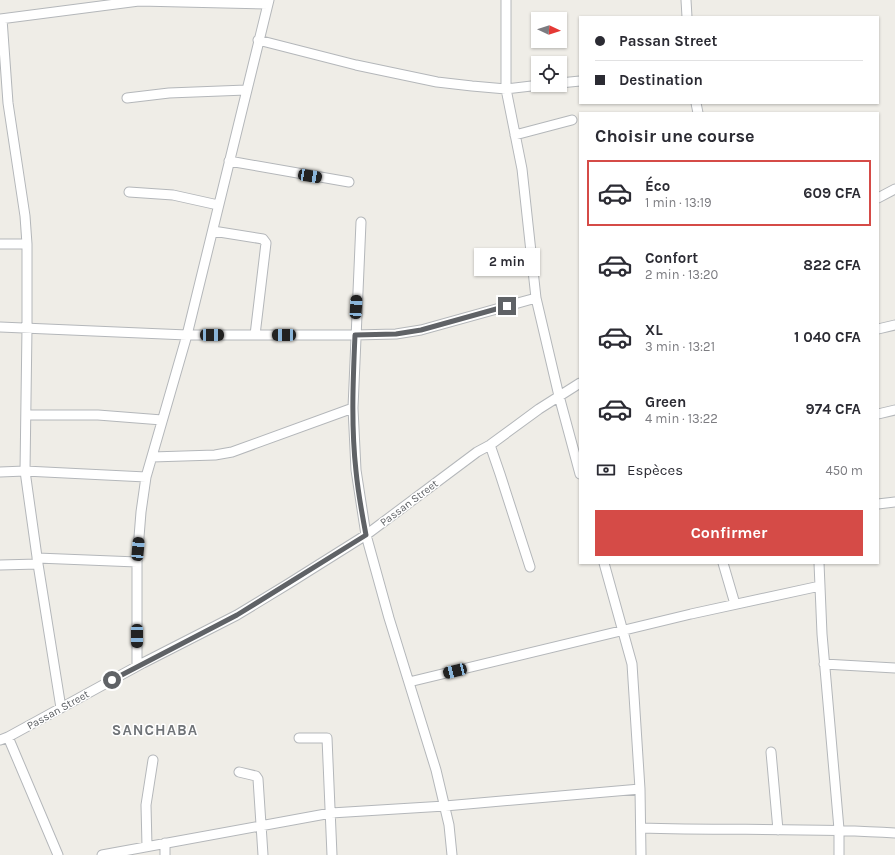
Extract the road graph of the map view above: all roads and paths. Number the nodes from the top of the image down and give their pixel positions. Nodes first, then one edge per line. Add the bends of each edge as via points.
1 (506, 0) edge
2 (686, 0) edge
3 (146, 1) edge
4 (268, 2) edge
5 (79, 4) edge
6 (687, 16) edge
7 (1, 19) edge
8 (258, 40) junction
9 (579, 81) edge
10 (567, 82) edge
11 (531, 86) edge
12 (506, 89) junction
13 (246, 90) junction
14 (127, 98) dead end
15 (4, 103) edge
16 (572, 120) dead end
17 (515, 134) junction
18 (229, 161) junction
19 (349, 182) dead end
20 (895, 189) edge
21 (129, 192) dead end
22 (879, 197) edge
23 (218, 205) junction
24 (361, 222) dead end
25 (213, 230) junction
26 (0, 244) edge
27 (26, 244) junction
28 (536, 298) junction
29 (895, 325) edge
30 (0, 327) edge
31 (27, 328) junction
32 (879, 329) edge
33 (187, 335) junction
34 (255, 335) junction
35 (355, 335) junction
36 (579, 383) edge
37 (559, 396) junction
38 (353, 408) junction
39 (895, 410) edge
40 (879, 414) edge
41 (26, 415) junction
42 (162, 420) junction
43 (490, 445) junction
44 (152, 457) junction
45 (26, 470) junction
46 (579, 470) edge
47 (0, 472) edge
48 (146, 477) junction
49 (895, 502) edge
50 (879, 504) edge
51 (366, 535) junction
52 (37, 561) junction
53 (137, 562) junction
54 (604, 564) edge
55 (723, 564) edge
56 (819, 564) edge
57 (0, 565) edge
58 (530, 566) dead end
59 (820, 586) junction
60 (735, 604) junction
61 (623, 630) junction
62 (824, 664) junction
63 (137, 666) junction
64 (895, 668) edge
65 (409, 682) junction
66 (61, 708) junction
67 (299, 738) dead end
68 (4, 739) edge
69 (771, 752) dead end
70 (153, 760) dead end
71 (238, 772) dead end
72 (640, 789) junction
73 (444, 806) junction
74 (331, 813) junction
75 (260, 826) junction
76 (641, 828) junction
77 (839, 829) junction
78 (778, 830) junction
79 (895, 833) edge
80 (165, 843) junction
81 (147, 846) junction
82 (58, 855) edge
83 (102, 855) edge
84 (166, 855) edge
85 (263, 855) edge
86 (332, 855) edge
87 (452, 855) edge
88 (641, 855) edge
89 (839, 855) edge

1 - 12 street
2 - 6 street
3 - 4 street
3 - 5 street
4 - 8 street
5 - 7 street
7 - 15 street
8 - 12 street via 437,82
8 - 13 street
9 - 10 street
11 - 12 street
12 - 17 street
13 - 14 street via 169,93
13 - 18 street
15 - 27 street via 25,216
16 - 17 street
17 - 28 street via 522,169
18 - 19 street
18 - 23 street
20 - 22 street
21 - 23 street via 172,195
23 - 25 street
24 - 35 street
25 - 33 street
25 - 34 street via 263,239 266,243
26 - 27 street
27 - 31 street
28 - 35 street via 421,330 396,334
28 - 37 street
29 - 32 street
30 - 31 street
31 - 33 street
31 - 41 street
33 - 34 street
33 - 42 street
34 - 35 street
35 - 38 street
36 - 37 street, Passan Street
37 - 43 street, Passan Street
37 - 46 street
38 - 44 street via 232,452
38 - 51 street via 356,470
39 - 40 street
41 - 42 street via 98,415
41 - 45 street
42 - 44 street
43 - 51 street, Passan Street
43 - 58 street
44 - 48 street
45 - 47 street
45 - 48 street
45 - 52 street
48 - 53 street
49 - 50 street
51 - 63 street, Passan Street via 237,615
51 - 65 street
52 - 53 street
52 - 57 street
52 - 66 street
53 - 63 street
54 - 61 street
55 - 60 street
56 - 59 street
59 - 60 street
59 - 62 street
60 - 61 street
61 - 65 street
61 - 72 street via 632,664
62 - 64 street
62 - 77 street
63 - 66 street, Passan Street
65 - 73 street via 436,770
66 - 68 street, Passan Street
67 - 74 street via 327,738
68 - 82 street
69 - 78 street
70 - 81 street via 146,805
71 - 75 street via 258,778
72 - 73 street
72 - 76 street
73 - 74 street
73 - 87 street
74 - 75 street
74 - 86 street
75 - 80 street
75 - 85 street
76 - 78 street
76 - 88 street
77 - 78 street
77 - 79 street
77 - 89 street
80 - 81 street
80 - 84 street
81 - 83 street

